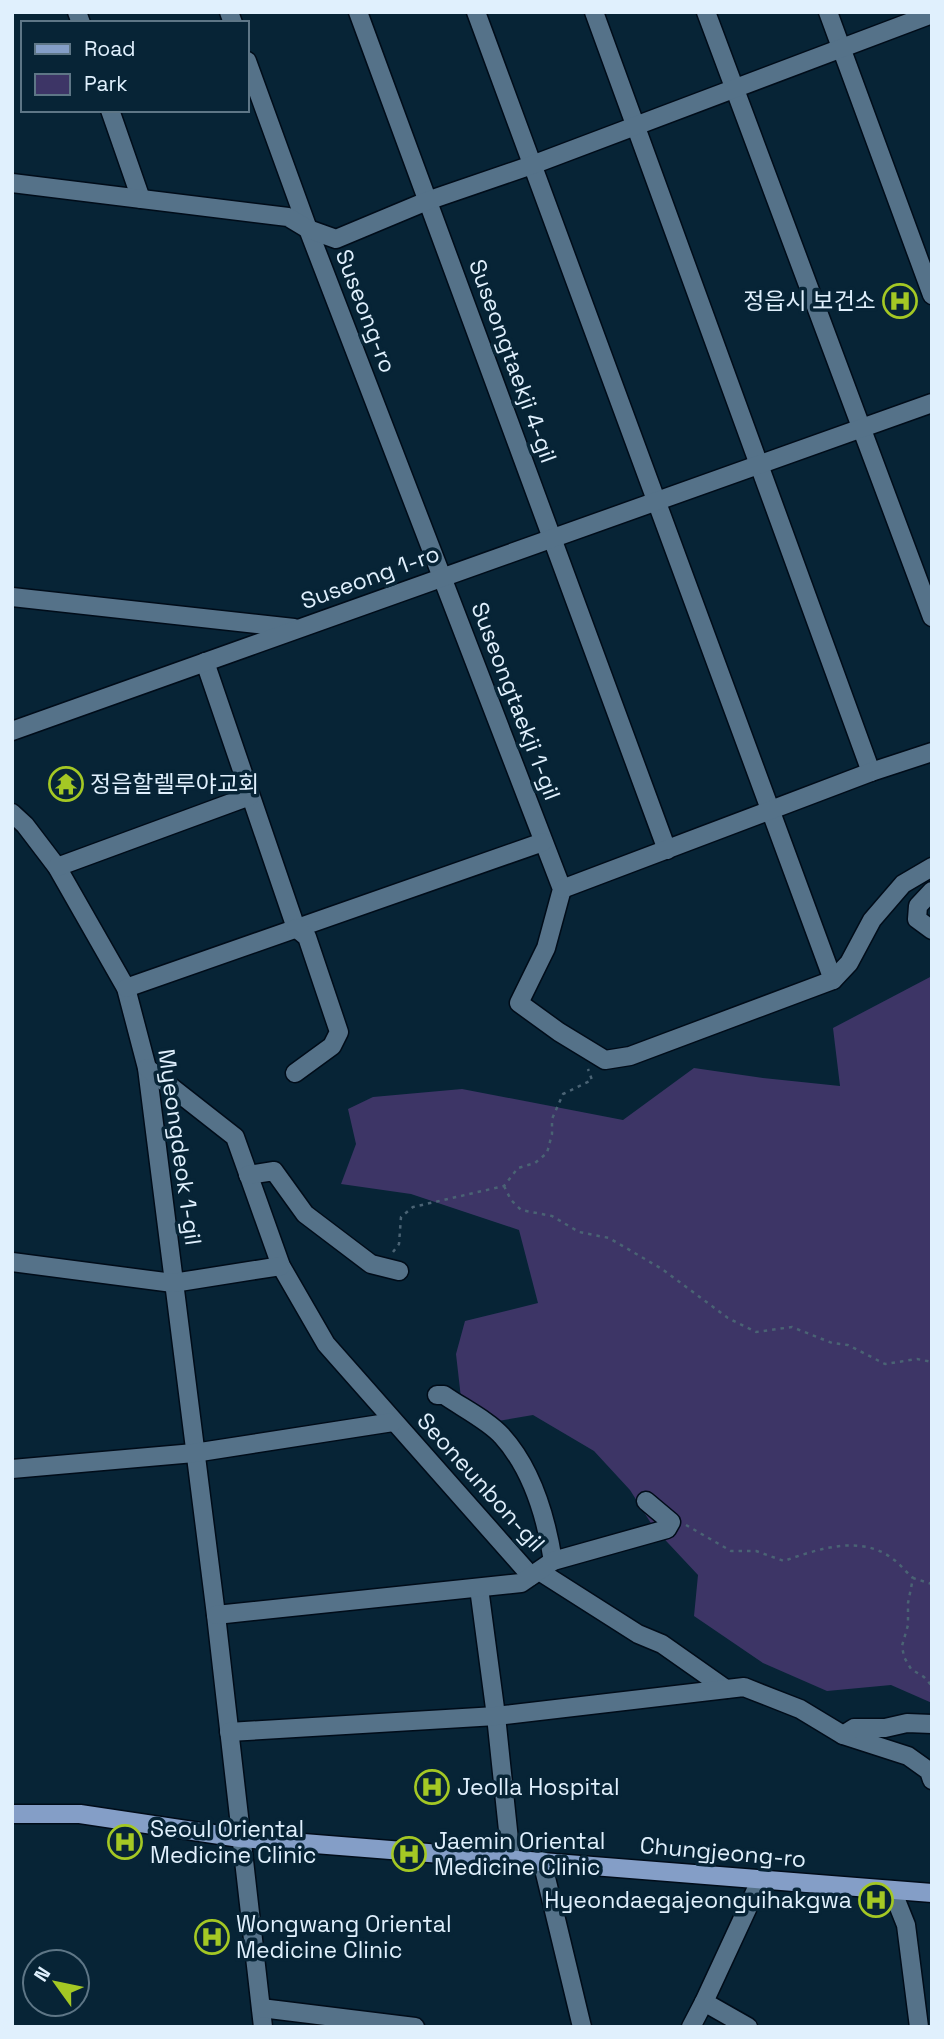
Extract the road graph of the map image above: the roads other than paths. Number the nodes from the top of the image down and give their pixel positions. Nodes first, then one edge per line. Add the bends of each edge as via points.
1 (358, 12) edge
2 (476, 12) edge
3 (594, 12) edge
4 (706, 12) edge
5 (828, 12) edge
6 (932, 14) edge
7 (842, 50) junction
8 (248, 64) edge
9 (734, 88) junction
10 (111, 112) edge
11 (636, 126) junction
12 (532, 165) junction
13 (12, 183) edge
14 (141, 199) junction
15 (427, 201) junction
16 (308, 229) junction
17 (932, 295) edge
18 (932, 402) edge
19 (861, 428) junction
20 (759, 464) junction
21 (656, 501) junction
22 (552, 538) junction
23 (443, 577) junction
24 (12, 597) edge
25 (932, 617) edge
26 (299, 628) junction
27 (205, 662) junction
28 (12, 731) edge
29 (932, 752) edge
30 (872, 772) junction
31 (250, 796) junction
32 (771, 810) junction
33 (12, 813) edge
34 (543, 842) junction
35 (667, 850) junction
36 (57, 867) junction
37 (932, 867) edge
38 (562, 889) junction
39 (932, 891) edge
40 (296, 928) junction
41 (932, 930) edge
42 (833, 980) junction
43 (126, 988) junction
44 (147, 1068) junction
45 (295, 1073) dead end
46 (248, 1175) junction
47 (12, 1262) edge
48 (281, 1266) junction
49 (398, 1272) dead end
50 (173, 1283) junction
51 (438, 1395) dead end
52 (393, 1422) junction
53 (194, 1454) junction
54 (12, 1469) edge
55 (646, 1502) dead end
56 (541, 1569) junction
57 (479, 1588) junction
58 (216, 1615) junction
59 (726, 1689) junction
60 (496, 1716) junction
61 (932, 1724) edge
62 (229, 1732) junction
63 (843, 1735) junction
64 (932, 1780) edge
65 (12, 1814) edge
66 (240, 1838) junction
67 (511, 1859) junction
68 (542, 1861) junction
69 (761, 1879) junction
70 (892, 1890) junction
71 (932, 1894) edge
72 (704, 2002) junction
73 (261, 2008) junction
74 (263, 2027) edge
75 (415, 2027) edge
76 (582, 2027) edge
77 (691, 2027) edge
78 (748, 2027) edge
79 (919, 2027) edge

1 - 15 street, Suseongtaekji 4-gil
2 - 12 street
3 - 11 street
4 - 9 street
5 - 7 street
6 - 7 street
7 - 9 street
7 - 17 street
8 - 16 street, Suseong-ro
9 - 11 street
9 - 19 street
10 - 14 street
11 - 12 street
11 - 20 street
12 - 15 street
12 - 21 street
13 - 14 street
14 - 16 street via 288,217
15 - 16 street via 336,239
15 - 22 street, Suseongtaekji 4-gil
16 - 23 street, Suseong-ro
18 - 19 street, Suseong 1-ro
19 - 20 street, Suseong 1-ro
19 - 25 street
20 - 21 street, Suseong 1-ro
20 - 30 street
21 - 22 street, Suseong 1-ro
21 - 32 street
22 - 23 street, Suseong 1-ro
22 - 35 street
23 - 26 street, Suseong 1-ro
23 - 34 street, Suseongtaekji 1-gil
24 - 26 street
26 - 27 street, Suseong 1-ro
27 - 28 street, Suseong 1-ro
27 - 31 street
29 - 30 street
30 - 32 street
31 - 36 street
31 - 40 street
32 - 35 street
32 - 42 street
33 - 36 street, Myeongdeok 1-gil
34 - 38 street, Suseongtaekji 1-gil
34 - 40 street
35 - 38 street
36 - 43 street, Myeongdeok 1-gil
37 - 42 street via 903,884
38 - 42 street via 546,948 519,1003 605,1060 630,1056
39 - 41 street via 918,906 918,919
40 - 43 street
40 - 45 street via 307,937 339,1032 332,1046
43 - 44 street, Myeongdeok 1-gil
44 - 46 street, Seoneunbon-gil via 235,1137
44 - 50 street, Myeongdeok 1-gil
46 - 48 street, Seoneunbon-gil
46 - 49 street via 274,1171 305,1214 371,1264
47 - 50 street
48 - 50 street
48 - 52 street, Seoneunbon-gil via 326,1343
50 - 53 street, Myeongdeok 1-gil
51 - 56 street, Seoneunbon-gil via 501,1434 522,1462 544,1516
52 - 53 street, Seoneunbon-gil
52 - 56 street, Seoneunbon-gil via 473,1508
53 - 54 street
53 - 58 street, Myeongdeok 1-gil
55 - 56 street, Seoneunbon-gil via 671,1522 667,1529
56 - 57 street via 522,1583
56 - 59 street
57 - 58 street
57 - 60 street
58 - 62 street, Myeongdeok 1-gil
59 - 60 street
59 - 63 street via 744,1687 800,1709
60 - 62 street
60 - 67 street
61 - 63 street via 854,1728
62 - 66 street, Myeongdeok 1-gil
63 - 64 street via 908,1756 929,1771
65 - 66 main road, Chungjeong-ro via 79,1814
66 - 67 main road, Chungjeong-ro
66 - 73 street, Myeongdeok 1-gil
67 - 68 main road, Chungjeong-ro
68 - 69 main road, Chungjeong-ro
68 - 76 street
69 - 70 main road, Chungjeong-ro
69 - 72 street
70 - 71 main road, Chungjeong-ro
70 - 79 street via 906,1925
72 - 77 street
72 - 78 street
73 - 74 street, Myeongdeok 1-gil
73 - 75 street

